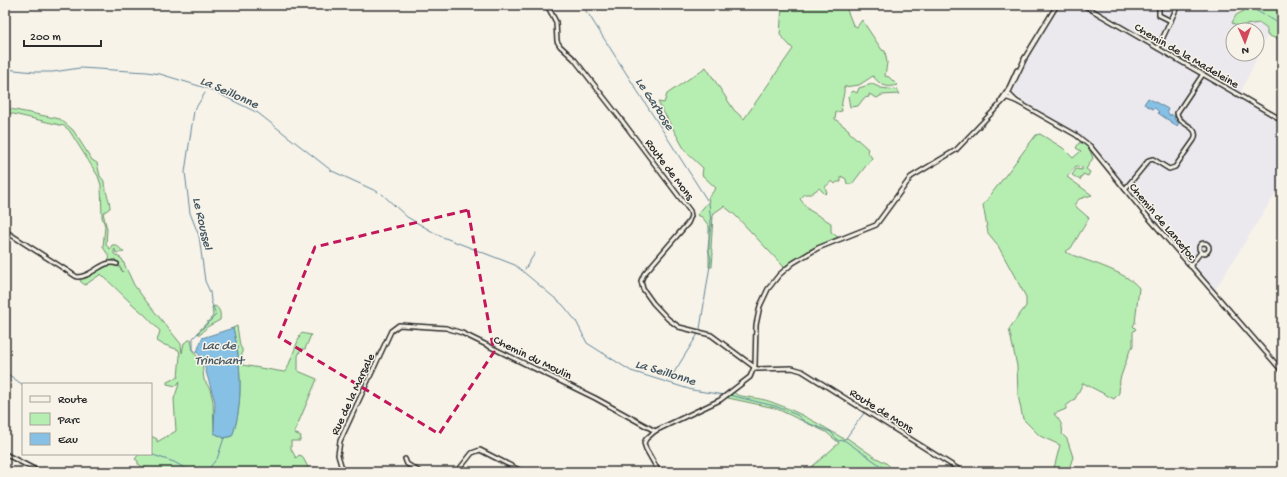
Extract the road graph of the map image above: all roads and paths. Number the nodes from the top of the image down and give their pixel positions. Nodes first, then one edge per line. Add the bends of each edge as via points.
1 (547, 5) edge
2 (1057, 5) edge
3 (1083, 5) edge
4 (1159, 5) edge
5 (1170, 5) edge
6 (1177, 7) edge
7 (1171, 21) junction
8 (1158, 48) junction
9 (1202, 74) junction
10 (1008, 93) junction
11 (1005, 97) junction
12 (1016, 101) junction
13 (1282, 120) edge
14 (1125, 189) junction
15 (5, 231) edge
16 (1201, 252) dead end
17 (117, 264) dead end
18 (1190, 266) junction
19 (395, 327) joint
20 (754, 367) junction
21 (1282, 370) edge
22 (655, 431) junction
23 (5, 454) edge
24 (405, 459) dead end
25 (40, 472) edge
26 (343, 472) edge
27 (420, 472) edge
28 (458, 472) edge
29 (523, 472) edge
30 (659, 472) edge
31 (963, 472) edge

1 - 20 street, Route de Mons via 556,22 560,46 574,59 690,211 688,223 642,278 643,289 676,326 711,335
2 - 10 street via 1025,58
3 - 8 street, Chemin de la Madeleine
4 - 7 street via 1159,15
5 - 6 street
6 - 7 street
7 - 8 street
8 - 9 street, Chemin de la Madeleine
9 - 13 street, Chemin de la Madeleine
9 - 14 street via 1177,113 1179,119 1195,133 1190,145 1173,168 1166,168 1153,159 1147,160
10 - 11 street
10 - 12 street, Chemin de Lancefoc
11 - 12 street, Chemin de Lancefoc
11 - 20 street via 956,150 911,177 876,225 818,248 779,275 768,289 760,306 756,324
12 - 14 street, Chemin de Lancefoc via 1088,144
14 - 18 street, Chemin de Lancefoc
15 - 17 street via 77,277 87,276 108,263
16 - 18 street
18 - 21 street, Chemin de Lancefoc
19 - 22 street, Chemin du Moulin via 402,325 442,328 462,333 588,394
19 - 26 street, Rue de la Marsale via 339,445
20 - 22 street via 750,377 730,393
20 - 31 street, Route de Mons via 792,368 802,371
22 - 30 street via 644,443
23 - 25 street
24 - 27 street via 407,464
28 - 29 street via 472,453 480,450

